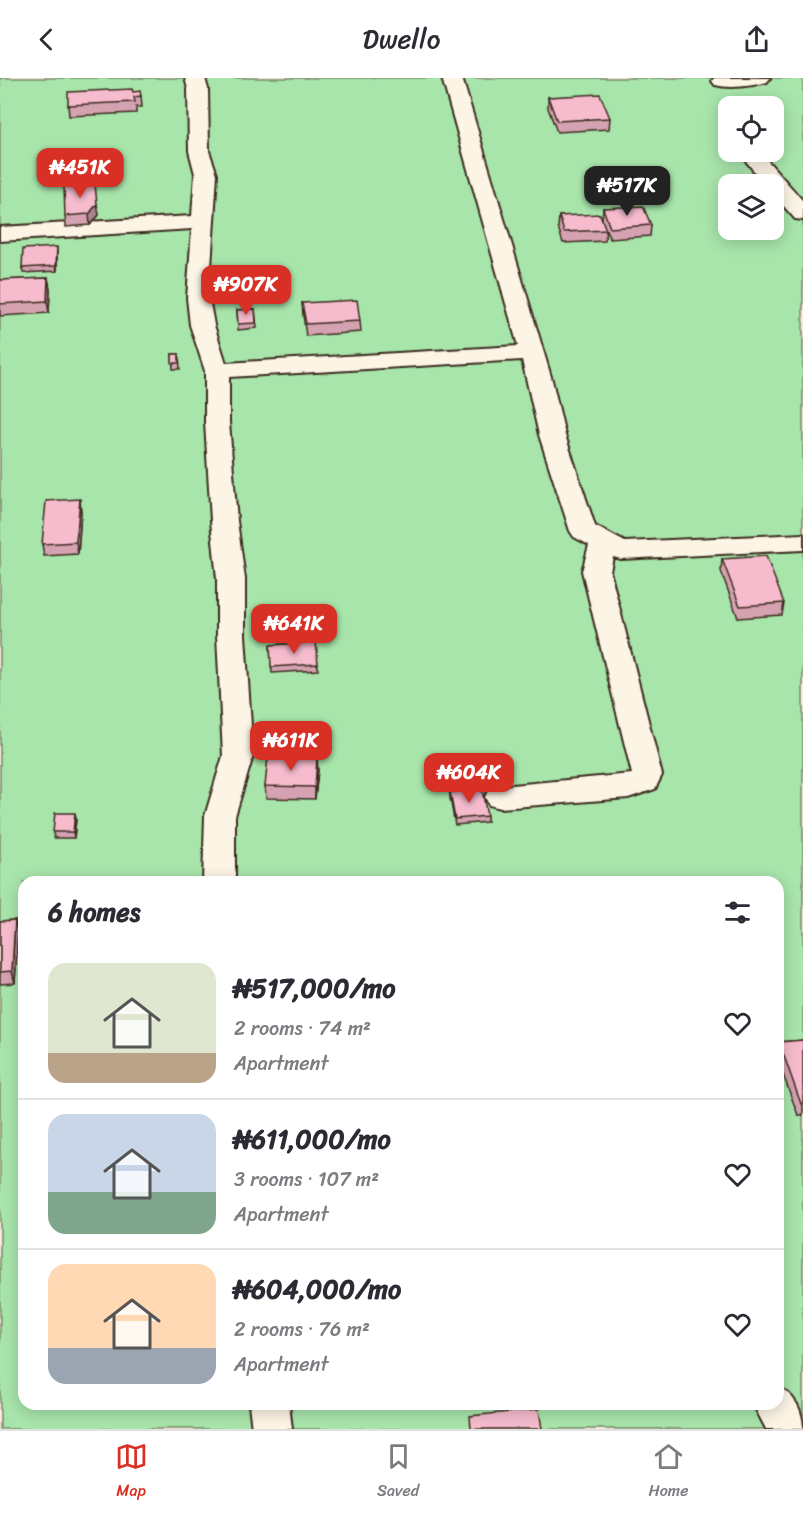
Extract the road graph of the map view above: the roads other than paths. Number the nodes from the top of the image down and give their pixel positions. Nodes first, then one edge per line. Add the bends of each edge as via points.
1 (195, 78) edge
2 (452, 78) edge
3 (760, 78) edge
4 (724, 86) edge
5 (757, 162) edge
6 (803, 214) edge
7 (202, 222) junction
8 (0, 234) edge
9 (531, 352) junction
10 (217, 371) junction
11 (603, 542) junction
12 (803, 542) edge
13 (500, 797) dead end
14 (219, 876) edge
15 (270, 1410) edge
16 (777, 1410) edge
17 (272, 1429) edge
18 (789, 1429) edge

1 - 7 street via 199,151 206,174
2 - 9 street
3 - 4 street
5 - 6 street
7 - 8 street
7 - 10 street via 198,298
9 - 10 street
9 - 11 street via 583,531
10 - 14 street via 217,422 231,579 237,756 220,816
11 - 12 street via 621,551
11 - 13 street via 596,571 647,776 628,787
15 - 17 street
16 - 18 street

